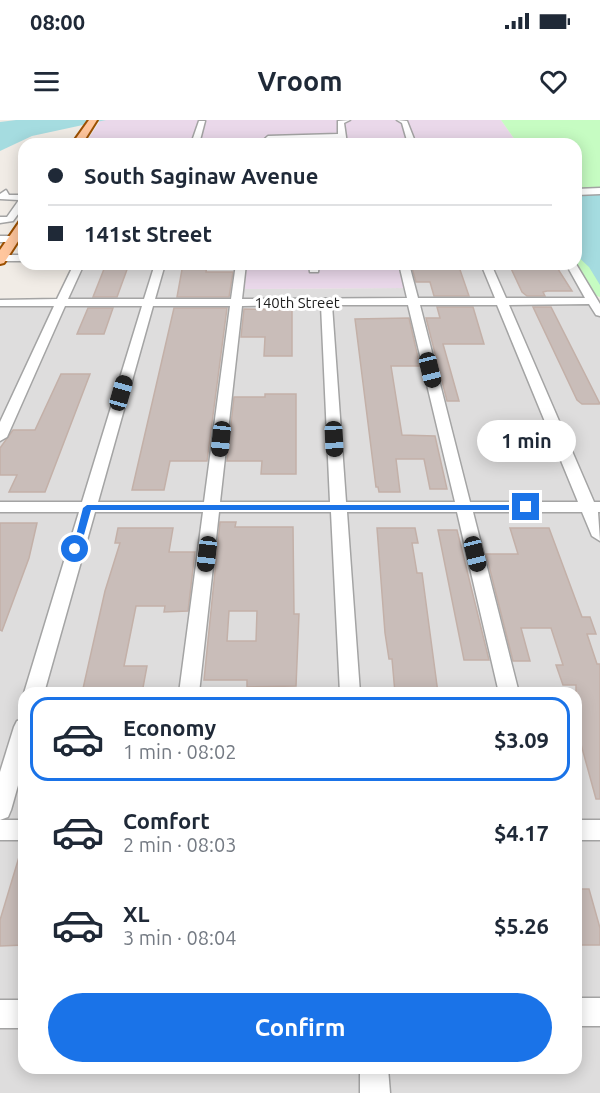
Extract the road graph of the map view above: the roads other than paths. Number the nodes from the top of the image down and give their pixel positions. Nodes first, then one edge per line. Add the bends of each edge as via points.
1 (93, 120) edge
2 (347, 120) edge
3 (400, 120) edge
4 (202, 121) edge
5 (81, 138) edge
6 (197, 138) edge
7 (268, 138) edge
8 (298, 138) edge
9 (342, 138) edge
10 (410, 138) edge
11 (600, 191) edge
12 (18, 192) edge
13 (582, 192) edge
14 (3, 193) edge
15 (18, 198) edge
16 (18, 208) edge
17 (0, 220) edge
18 (0, 230) edge
19 (18, 231) edge
20 (18, 231) edge
21 (18, 233) edge
22 (0, 239) edge
23 (18, 258) edge
24 (1, 259) edge
25 (76, 270) edge
26 (158, 270) edge
27 (240, 270) edge
28 (406, 270) edge
29 (489, 270) edge
30 (575, 270) edge
31 (502, 301) junction
32 (593, 301) junction
33 (62, 302) junction
34 (148, 302) junction
35 (237, 302) junction
36 (326, 302) junction
37 (414, 302) junction
38 (0, 303) edge
39 (600, 313) edge
40 (0, 437) edge
41 (0, 507) edge
42 (213, 507) junction
43 (339, 507) junction
44 (464, 507) junction
45 (594, 507) edge
46 (87, 508) junction
47 (600, 536) edge
48 (36, 687) edge
49 (190, 687) edge
50 (350, 687) edge
51 (508, 687) edge
52 (18, 748) edge
53 (0, 810) edge
54 (0, 830) edge
55 (18, 830) edge
56 (582, 830) edge
57 (600, 830) edge
58 (582, 1012) edge
59 (600, 1012) edge
60 (0, 1014) edge
61 (18, 1014) edge
62 (374, 1074) edge
63 (375, 1093) edge

1 - 5 main road
2 - 9 street via 340,122
3 - 10 street via 405,122
4 - 6 street
7 - 8 street
11 - 13 street
12 - 14 street
14 - 15 street via 2,197
16 - 17 street via 10,219
18 - 19 street
20 - 22 street
21 - 24 main road
23 - 24 street
25 - 33 street
26 - 34 street
27 - 35 street
28 - 37 street
29 - 31 street
30 - 32 street
31 - 32 street, 140th Street
31 - 37 street, 140th Street
31 - 45 street
32 - 39 street
33 - 34 street, 140th Street
33 - 38 street, 140th Street
33 - 40 street
34 - 35 street, 140th Street
34 - 46 street
35 - 36 street, 140th Street
35 - 42 street
36 - 37 street, 140th Street
36 - 43 street
37 - 44 street
41 - 46 street
42 - 43 street
42 - 46 street
42 - 49 street
43 - 44 street
43 - 50 street
44 - 45 street
44 - 51 street
45 - 47 street
46 - 48 street
52 - 53 street
54 - 55 street
56 - 57 street
58 - 59 street
60 - 61 street
62 - 63 street

